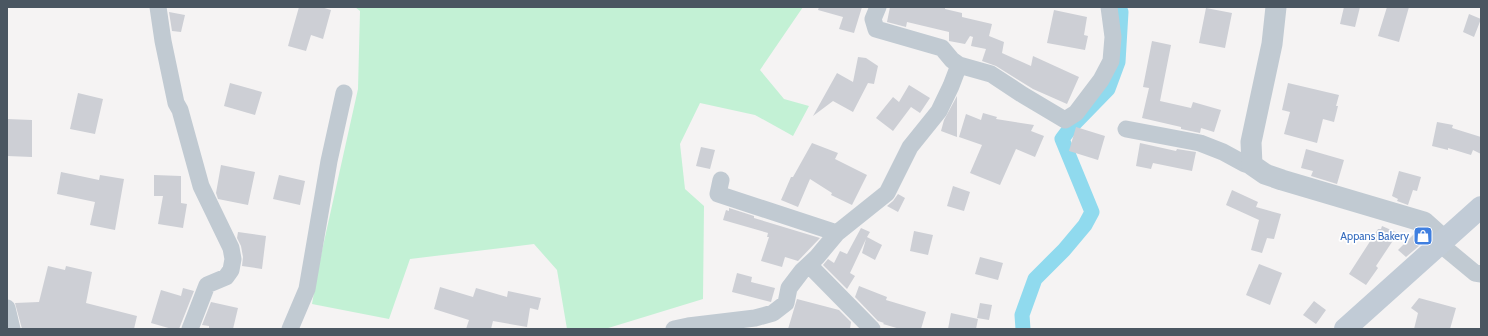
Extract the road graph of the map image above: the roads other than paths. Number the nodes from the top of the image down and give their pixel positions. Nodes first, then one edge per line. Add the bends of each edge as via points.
1 (158, 7) edge
2 (878, 7) edge
3 (1109, 7) edge
4 (1276, 7) edge
5 (958, 65) junction
6 (344, 93) dead end
7 (1126, 129) dead end
8 (1252, 165) junction
9 (721, 180) dead end
10 (1481, 207) edge
11 (837, 233) junction
12 (1442, 242) junction
13 (809, 265) junction
14 (1481, 274) edge
15 (7, 308) edge
16 (744, 324) edge
17 (12, 329) edge
18 (190, 329) edge
19 (290, 329) edge
20 (674, 329) edge
21 (872, 329) edge
22 (1345, 329) edge

1 - 18 street via 162,41 176,103 201,186 231,248 233,259 231,270 226,277 207,285
2 - 5 street via 873,19 876,29 942,48
3 - 5 street via 1113,37 1111,61 1101,80 1073,116 1065,120 991,74
4 - 8 street via 1272,44 1251,142
5 - 11 street via 939,111 910,147 887,193
6 - 19 street via 329,161 307,289
7 - 8 street via 1200,143
8 - 12 street via 1265,174 1282,180 1424,222
9 - 11 street via 718,194
10 - 12 main road
11 - 13 street
12 - 14 street via 1475,273
12 - 22 main road
13 - 16 street via 789,288 786,303 773,313
13 - 21 street
15 - 17 street
16 - 20 street

